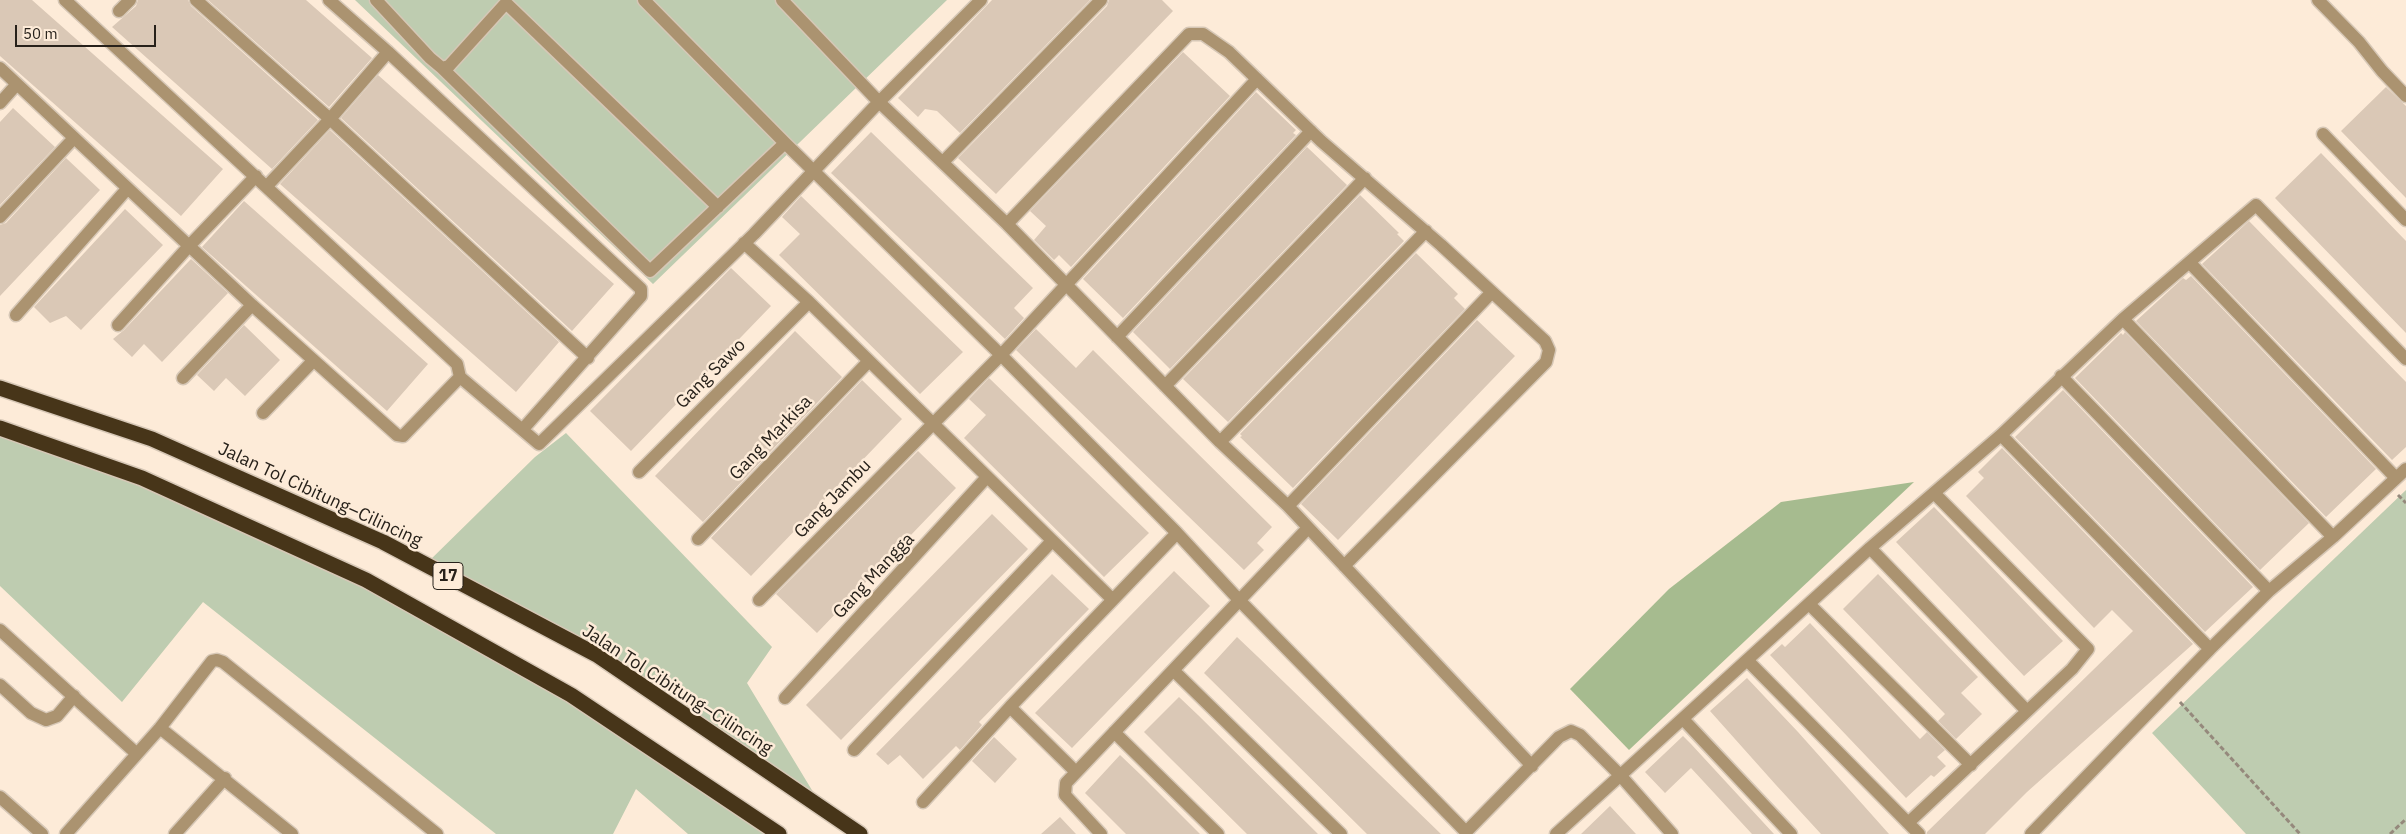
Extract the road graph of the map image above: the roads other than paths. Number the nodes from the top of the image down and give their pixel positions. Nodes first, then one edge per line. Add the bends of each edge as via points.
1 (65, 0) edge
2 (130, 0) edge
3 (196, 0) edge
4 (329, 0) edge
5 (376, 0) edge
6 (644, 0) edge
7 (782, 0) edge
8 (981, 0) edge
9 (1101, 0) edge
10 (2318, 0) edge
11 (506, 1) edge
12 (119, 11) dead end
13 (388, 52) junction
14 (0, 68) edge
15 (442, 68) junction
16 (1257, 79) junction
17 (17, 84) junction
18 (2406, 96) edge
19 (880, 102) junction
20 (0, 103) edge
21 (330, 119) junction
22 (1311, 132) junction
23 (2323, 134) dead end
24 (74, 138) junction
25 (785, 143) junction
26 (943, 162) junction
27 (815, 172) junction
28 (256, 176) junction
29 (1365, 178) junction
30 (267, 186) junction
31 (127, 189) junction
32 (718, 207) junction
33 (0, 217) edge
34 (2406, 220) edge
35 (1007, 224) junction
36 (1426, 231) junction
37 (744, 242) junction
38 (189, 246) junction
39 (2190, 263) junction
40 (1066, 284) junction
41 (1492, 292) junction
42 (809, 302) junction
43 (252, 305) junction
44 (16, 315) dead end
45 (2123, 319) junction
46 (118, 325) dead end
47 (1117, 337) junction
48 (1001, 355) junction
49 (588, 358) junction
50 (2406, 359) edge
51 (313, 361) junction
52 (869, 361) junction
53 (460, 376) junction
54 (2061, 376) junction
55 (183, 378) dead end
56 (1165, 386) junction
57 (0, 388) edge
58 (263, 413) dead end
59 (932, 423) junction
60 (0, 428) edge
61 (523, 430) junction
62 (2001, 435) junction
63 (1220, 442) junction
64 (2406, 469) edge
65 (639, 472) dead end
66 (988, 477) junction
67 (2396, 478) junction
68 (1934, 493) junction
69 (1288, 506) junction
70 (1308, 528) junction
71 (1177, 533) junction
72 (2334, 537) junction
73 (698, 539) dead end
74 (1052, 541) junction
75 (1870, 548) junction
76 (1344, 566) junction
77 (2270, 591) junction
78 (1112, 599) junction
79 (759, 600) dead end
80 (1240, 601) junction
81 (1809, 604) junction
82 (0, 630) edge
83 (2210, 649) junction
84 (1748, 661) junction
85 (1174, 671) junction
86 (0, 685) edge
87 (74, 696) junction
88 (785, 698) dead end
89 (1010, 706) junction
90 (2027, 711) junction
91 (1682, 719) junction
92 (160, 728) junction
93 (1114, 732) junction
94 (854, 750) dead end
95 (138, 754) junction
96 (1971, 765) junction
97 (1532, 766) junction
98 (1076, 772) junction
99 (1620, 775) junction
100 (225, 778) junction
101 (0, 797) edge
102 (923, 802) dead end
103 (1908, 823) junction
104 (1465, 833) edge
105 (42, 834) edge
106 (66, 834) edge
107 (175, 834) edge
108 (292, 834) edge
109 (437, 834) edge
110 (779, 834) edge
111 (860, 834) edge
112 (1101, 834) edge
113 (1218, 834) edge
114 (1341, 834) edge
115 (1556, 834) edge
116 (1672, 834) edge
117 (1791, 834) edge
118 (1919, 834) edge
119 (2031, 834) edge

1 - 28 street
2 - 12 street
3 - 21 street
4 - 13 street
5 - 15 street
6 - 25 street
7 - 19 street
8 - 19 street
9 - 26 street
10 - 18 street
11 - 15 street via 449,66
11 - 32 street
13 - 21 street
13 - 49 street via 641,289 641,296
14 - 17 street
15 - 32 street via 650,271
16 - 22 street
16 - 35 street via 1210,37 1189,34
16 - 40 street, Gang Jambu
17 - 20 street
17 - 24 street
19 - 26 street
19 - 27 street
21 - 30 street
21 - 49 street
22 - 29 street
22 - 47 street
23 - 34 street
24 - 31 street
24 - 33 street
25 - 27 street
25 - 32 street
26 - 35 street
27 - 37 street
27 - 48 street
28 - 30 street
28 - 38 street
29 - 36 street
29 - 56 street
30 - 53 street via 458,364
31 - 38 street
31 - 44 street
35 - 40 street
36 - 41 street
36 - 63 street
37 - 42 street
37 - 61 street via 542,442 537,443
38 - 43 street
38 - 46 street
39 - 45 street
39 - 50 street via 2256,205
39 - 67 street
40 - 47 street
40 - 48 street, Gang Jambu
41 - 69 street
41 - 76 street via 1545,341 1549,350 1546,362
42 - 52 street
42 - 65 street, Gang Sawo
43 - 51 street
43 - 55 street
45 - 54 street
45 - 72 street
47 - 56 street
48 - 59 street, Gang Jambu
48 - 71 street
49 - 61 street
51 - 53 street via 400,436
51 - 58 street
52 - 59 street
52 - 73 street, Gang Markisa
53 - 61 street
54 - 62 street
54 - 77 street
56 - 63 street
57 - 111 highway, Jalan Tol Cibitung–Cilincing / 17 via 152,439 383,542 597,655
59 - 66 street
59 - 79 street, Gang Jambu
60 - 110 highway, 17 via 142,478 366,580 571,695
62 - 68 street
62 - 83 street
63 - 69 street
64 - 67 street
66 - 74 street
66 - 88 street, Gang Mangga
67 - 72 street
68 - 75 street
68 - 90 street via 2087,646 2084,656
69 - 70 street
70 - 76 street
70 - 80 street
71 - 78 street
71 - 80 street
72 - 77 street
74 - 78 street
74 - 94 street
75 - 81 street
75 - 90 street
76 - 97 street
77 - 83 street
78 - 89 street
80 - 85 street
80 - 104 street
81 - 84 street
81 - 96 street
82 - 87 street
83 - 119 street
84 - 91 street
84 - 103 street
85 - 93 street
85 - 114 street
86 - 87 street via 31,713 46,720 57,716
87 - 95 street
89 - 98 street
89 - 102 street
90 - 96 street
91 - 99 street
91 - 117 street
92 - 95 street
92 - 100 street
92 - 109 street via 212,661 223,662
93 - 98 street
93 - 113 street
95 - 106 street
96 - 103 street
97 - 99 street via 1558,738 1571,731 1580,734
97 - 104 street
98 - 112 street via 1066,784 1065,796
99 - 115 street
99 - 116 street
100 - 107 street
100 - 108 street
101 - 105 street
103 - 118 street

